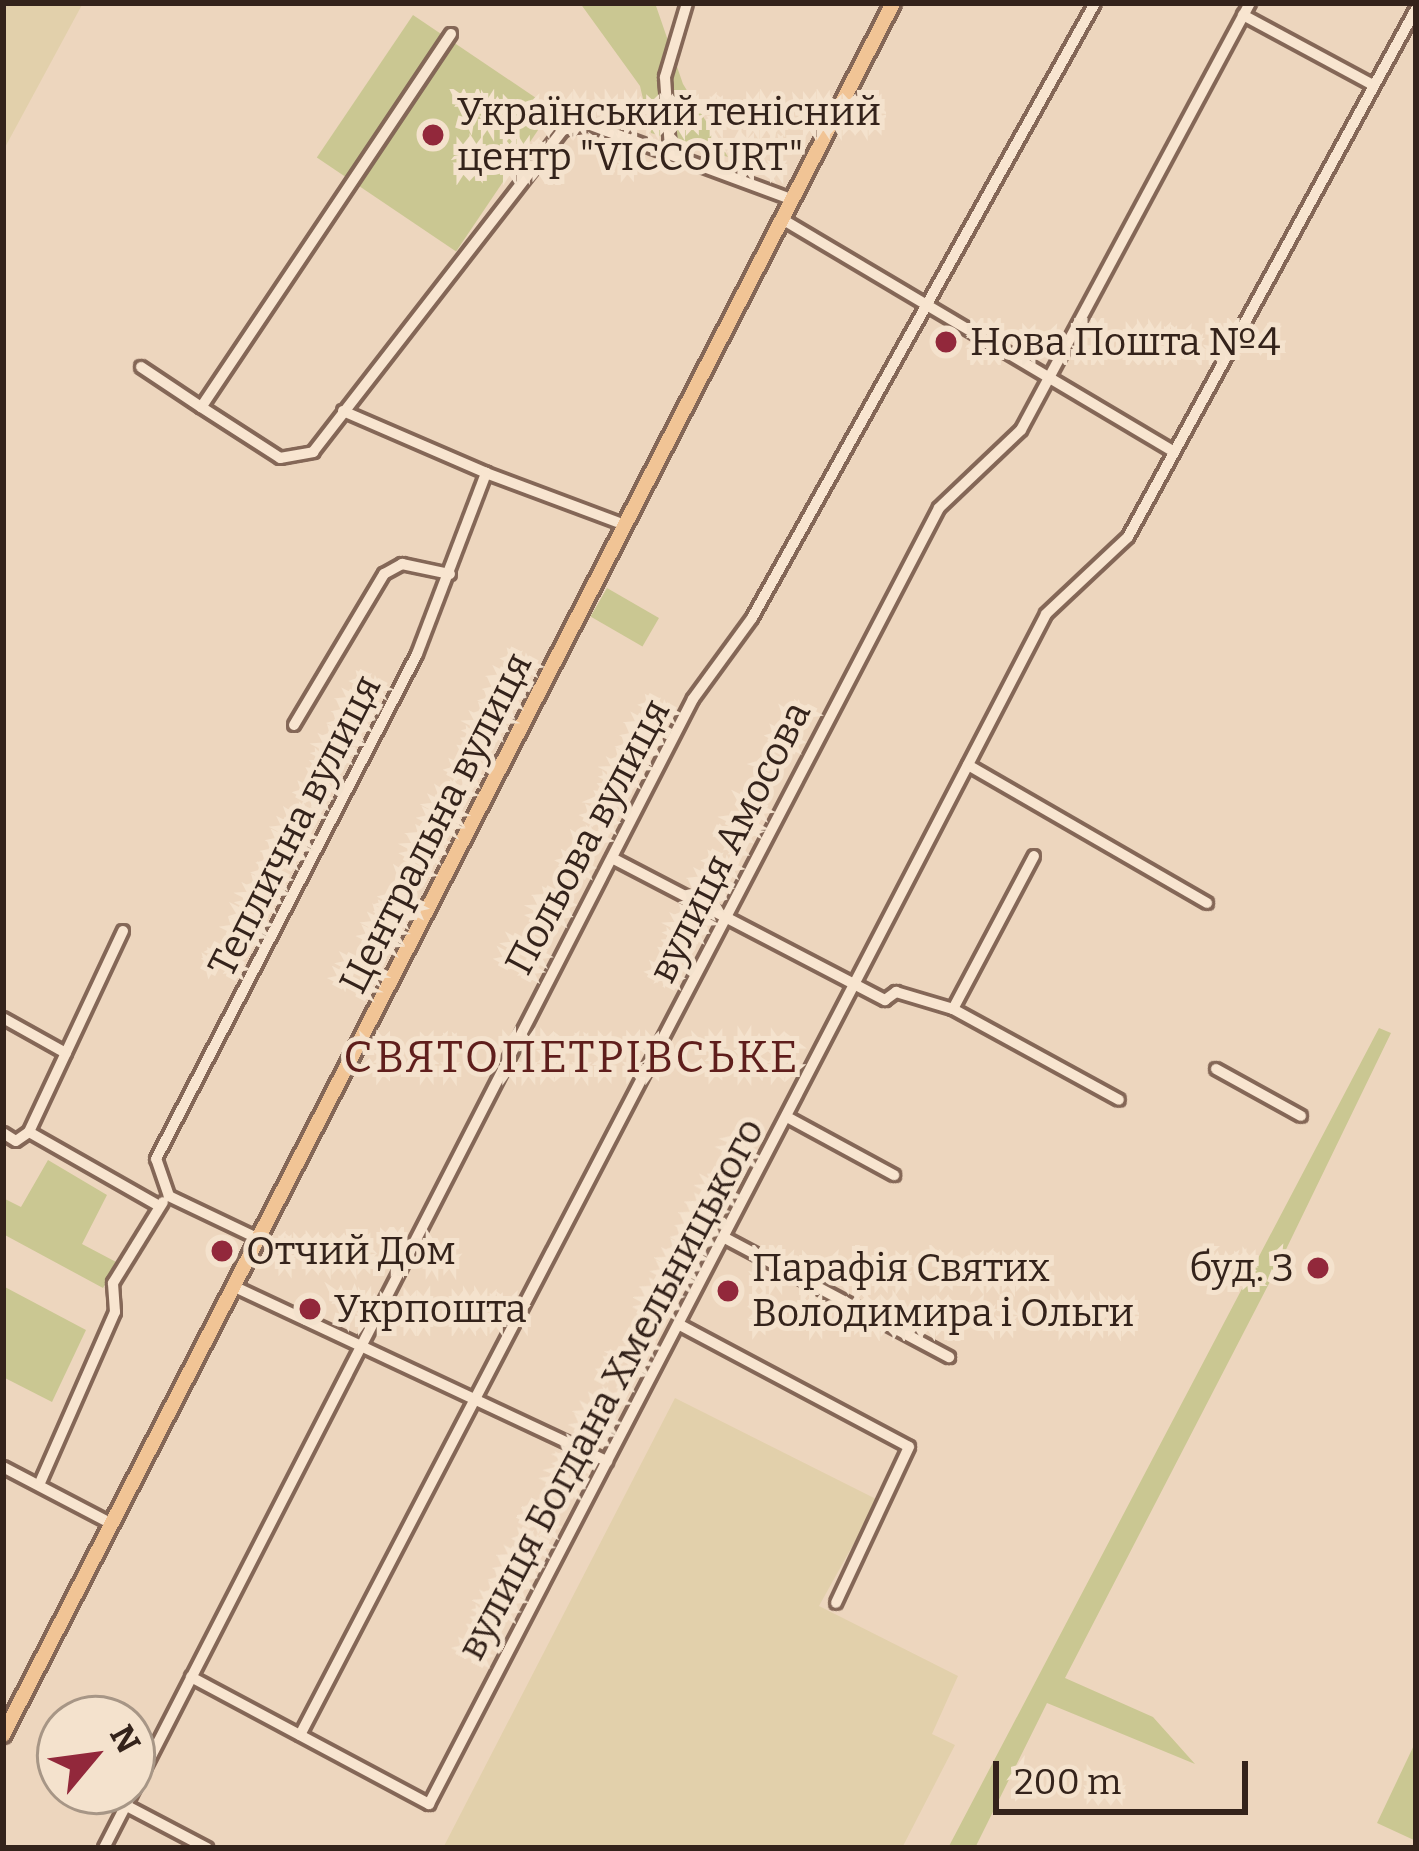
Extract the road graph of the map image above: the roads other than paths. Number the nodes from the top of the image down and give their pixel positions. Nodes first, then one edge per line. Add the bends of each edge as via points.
1 (674, 3) edge
2 (893, 3) edge
3 (1095, 3) edge
4 (1416, 8) edge
5 (684, 9) edge
6 (1246, 9) edge
7 (451, 34) dead end
8 (1371, 84) junction
9 (670, 149) junction
10 (793, 200) junction
11 (782, 219) junction
12 (923, 308) junction
13 (141, 368) dead end
14 (1046, 383) junction
15 (201, 407) junction
16 (343, 411) junction
17 (1173, 451) junction
18 (486, 473) junction
19 (625, 525) junction
20 (450, 574) junction
21 (294, 725) dead end
22 (968, 765) junction
23 (1034, 856) dead end
24 (612, 858) junction
25 (1207, 903) dead end
26 (725, 916) junction
27 (123, 931) dead end
28 (854, 983) junction
29 (953, 1009) junction
30 (3, 1018) edge
31 (66, 1053) junction
32 (1216, 1069) dead end
33 (1119, 1100) dead end
34 (1301, 1116) dead end
35 (787, 1118) junction
36 (28, 1132) junction
37 (3, 1133) edge
38 (895, 1174) dead end
39 (169, 1196) junction
40 (159, 1206) junction
41 (725, 1238) junction
42 (260, 1239) junction
43 (235, 1287) junction
44 (680, 1325) junction
45 (354, 1344) junction
46 (949, 1357) dead end
47 (477, 1394) junction
48 (607, 1461) junction
49 (3, 1467) edge
50 (38, 1485) junction
51 (112, 1524) junction
52 (836, 1603) dead end
53 (191, 1677) junction
54 (3, 1735) edge
55 (300, 1735) junction
56 (156, 1744) edge
57 (120, 1815) edge
58 (146, 1815) edge
59 (104, 1848) edge
60 (207, 1848) edge

1 - 5 street
2 - 10 main road, Центральна вулиця
3 - 12 street, Польова вулиця
4 - 8 street, вулиця Богдана Хмельницького
5 - 9 street via 665,77
6 - 8 street
6 - 14 street, вулиця Амосова
7 - 15 street
8 - 17 street, вулиця Богдана Хмельницького
9 - 10 street
9 - 16 street via 588,124 563,130
10 - 11 main road, Центральна вулиця
11 - 12 street
11 - 19 main road, Центральна вулиця
12 - 14 street
12 - 24 street, Польова вулиця
13 - 15 street
14 - 17 street
14 - 26 street, вулиця Амосова via 1012,445 939,508
15 - 16 street via 289,461 313,452
16 - 18 street
17 - 22 street, вулиця Богдана Хмельницького via 1128,537 1052,604
18 - 19 street
18 - 20 street, Теплична вулиця
19 - 42 main road, Центральна вулиця
20 - 21 street via 402,564 384,574
20 - 39 street, Теплична вулиця via 156,1159
22 - 25 street
22 - 28 street, вулиця Богдана Хмельницького
23 - 29 street
24 - 26 street
24 - 45 street, Польова вулиця
26 - 28 street
26 - 47 street, вулиця Амосова
27 - 31 street
28 - 29 street
28 - 35 street, вулиця Богдана Хмельницького
29 - 33 street
30 - 31 street
31 - 36 street
32 - 34 street
35 - 38 street
35 - 41 street, вулиця Богдана Хмельницького
36 - 37 street via 16,1141
36 - 40 street
39 - 40 street
39 - 42 street
40 - 50 street via 113,1283 116,1312
41 - 44 street, вулиця Богдана Хмельницького
41 - 46 street
42 - 43 main road, Центральна вулиця
43 - 45 street
43 - 51 main road, Центральна вулиця
44 - 48 street, вулиця Богдана Хмельницького
44 - 52 street via 909,1448
45 - 47 street
45 - 53 street, Польова вулиця
47 - 48 street
47 - 55 street, вулиця Амосова
48 - 55 street, вулиця Богдана Хмельницького via 429,1804
49 - 50 street
50 - 51 street
51 - 54 main road, Центральна вулиця
53 - 55 street
53 - 56 street, Польова вулиця
57 - 59 street, Польова вулиця
58 - 60 street

